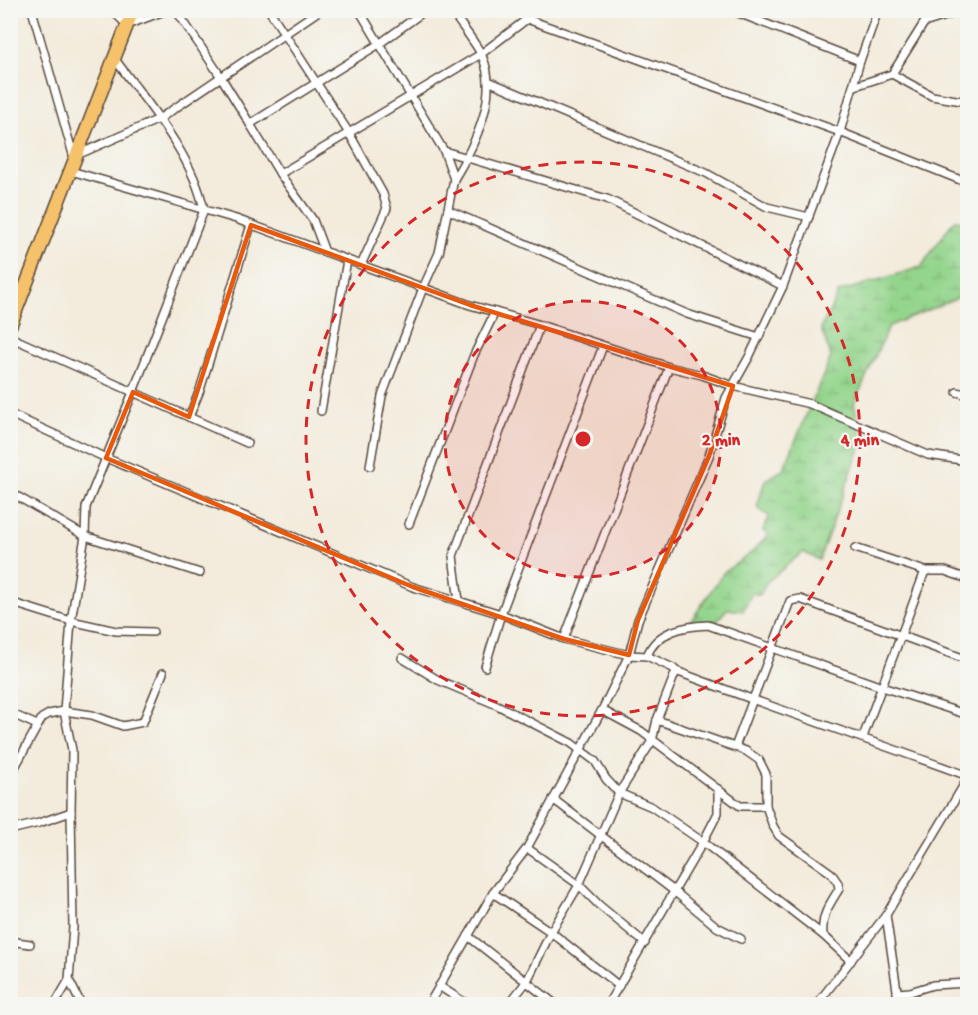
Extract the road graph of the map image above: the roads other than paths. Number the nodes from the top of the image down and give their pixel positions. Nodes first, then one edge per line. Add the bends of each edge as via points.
1 (32, 10) edge
2 (116, 10) edge
3 (133, 10) edge
4 (168, 10) edge
5 (176, 10) edge
6 (269, 10) edge
7 (320, 10) edge
8 (359, 10) edge
9 (426, 10) edge
10 (451, 10) edge
11 (532, 10) edge
12 (731, 10) edge
13 (878, 10) edge
14 (968, 11) edge
15 (527, 19) junction
16 (127, 25) junction
17 (284, 33) junction
18 (379, 44) junction
19 (482, 54) junction
20 (114, 58) junction
21 (860, 61) junction
22 (892, 74) junction
23 (221, 77) junction
24 (488, 81) junction
25 (317, 83) junction
26 (855, 86) junction
27 (410, 96) junction
28 (968, 102) edge
29 (159, 120) junction
30 (250, 124) junction
31 (840, 132) junction
32 (349, 133) junction
33 (444, 151) junction
34 (468, 157) junction
35 (74, 162) junction
36 (280, 174) junction
37 (454, 179) junction
38 (968, 183) edge
39 (204, 210) junction
40 (448, 210) junction
41 (809, 217) junction
42 (251, 225) junction
43 (325, 252) junction
44 (347, 260) junction
45 (361, 265) junction
46 (783, 286) junction
47 (423, 288) junction
48 (495, 312) junction
49 (540, 325) junction
50 (10, 326) edge
51 (10, 337) edge
52 (759, 338) junction
53 (603, 346) junction
54 (669, 367) junction
55 (733, 386) junction
56 (134, 392) junction
57 (957, 392) dead end
58 (968, 395) edge
59 (321, 411) dead end
60 (10, 414) edge
61 (189, 417) junction
62 (247, 443) dead end
63 (106, 458) junction
64 (968, 461) edge
65 (370, 466) dead end
66 (10, 492) edge
67 (409, 524) dead end
68 (85, 536) junction
69 (855, 548) dead end
70 (925, 571) junction
71 (200, 573) dead end
72 (968, 579) edge
73 (459, 601) junction
74 (10, 602) edge
75 (501, 614) junction
76 (71, 621) junction
77 (153, 632) dead end
78 (902, 637) junction
79 (564, 639) junction
80 (772, 647) junction
81 (629, 655) junction
82 (646, 656) junction
83 (402, 658) dead end
84 (968, 660) edge
85 (485, 667) dead end
86 (676, 671) junction
87 (163, 673) dead end
88 (882, 687) junction
89 (753, 701) junction
90 (603, 710) junction
91 (63, 711) junction
92 (10, 713) edge
93 (968, 715) edge
94 (657, 720) junction
95 (38, 725) junction
96 (863, 737) junction
97 (652, 741) junction
98 (735, 747) junction
99 (579, 751) junction
100 (10, 776) edge
101 (968, 777) edge
102 (718, 789) junction
103 (619, 793) junction
104 (553, 799) junction
105 (765, 806) junction
106 (71, 813) junction
107 (10, 830) edge
108 (599, 835) junction
109 (703, 842) junction
110 (527, 848) junction
111 (579, 885) junction
112 (674, 891) junction
113 (493, 893) junction
114 (886, 915) junction
115 (551, 932) junction
116 (823, 935) junction
117 (468, 936) junction
118 (741, 939) dead end
119 (10, 941) edge
120 (30, 944) dead end
121 (645, 944) junction
122 (851, 961) junction
123 (69, 980) junction
124 (527, 981) junction
125 (968, 983) edge
126 (439, 986) junction
127 (618, 986) junction
128 (897, 993) junction
129 (55, 1005) edge
130 (81, 1005) edge
131 (429, 1005) edge
132 (467, 1005) edge
133 (509, 1005) edge
134 (555, 1005) edge
135 (608, 1005) edge
136 (817, 1005) edge
137 (899, 1005) edge

1 - 35 street
2 - 16 street
3 - 16 highway
4 - 16 street
5 - 23 street
6 - 17 street
7 - 17 street
8 - 18 street
9 - 18 street
10 - 19 street
11 - 15 street
12 - 21 street
13 - 21 street
14 - 22 street via 924,23
15 - 19 street
15 - 31 street
16 - 20 highway
17 - 23 street
17 - 25 street
18 - 25 street
18 - 27 street
19 - 24 street
19 - 27 street
20 - 29 street
20 - 35 highway
21 - 26 street
22 - 26 street
22 - 28 street via 932,96
23 - 29 street
23 - 30 street
24 - 34 street via 484,123
24 - 41 street via 706,173 767,207
25 - 30 street
25 - 32 street
26 - 31 street
27 - 32 street
27 - 33 street
29 - 35 street
29 - 39 street via 200,189
30 - 36 street
31 - 38 street
31 - 41 street
32 - 36 street
32 - 45 street via 387,208
33 - 34 street
33 - 37 street
34 - 37 street
34 - 46 street via 607,199
35 - 39 street
35 - 50 highway
36 - 43 street via 314,220
37 - 40 street
39 - 42 street
39 - 56 street
40 - 47 street via 439,253
40 - 52 street via 687,314
41 - 46 street
42 - 43 street
42 - 61 street
43 - 44 street
44 - 45 street
44 - 59 street
45 - 47 street
46 - 52 street
47 - 48 street
47 - 65 street via 382,396
48 - 49 street
48 - 67 street via 474,355
49 - 53 street
49 - 73 street via 453,556
51 - 56 street
52 - 55 street
53 - 54 street
53 - 75 street
54 - 55 street
54 - 79 street
55 - 64 street via 810,404 928,455
55 - 81 street via 709,456 638,620
56 - 61 street
56 - 63 street
57 - 58 street
60 - 63 street
61 - 62 street
63 - 68 street via 86,507
63 - 73 street via 413,587
66 - 68 street
68 - 71 street
68 - 76 street
69 - 70 street
70 - 72 street via 945,571
70 - 78 street
73 - 75 street
74 - 76 street
75 - 79 street
75 - 85 street
76 - 77 street via 116,631
76 - 91 street
78 - 80 street via 794,599
78 - 84 street
78 - 88 street
79 - 81 street
80 - 82 street via 708,625 695,625 661,636
80 - 88 street
80 - 89 street
81 - 82 street
81 - 90 street
82 - 86 street
83 - 99 street via 438,680 571,743
86 - 89 street
86 - 94 street
87 - 91 street via 143,722 123,726 92,715
88 - 93 street
88 - 96 street
89 - 96 street
89 - 98 street
90 - 97 street
90 - 99 street
91 - 95 street via 49,714
91 - 106 street via 72,750
92 - 95 street
94 - 97 street
94 - 98 street
95 - 100 street
96 - 101 street
97 - 102 street
97 - 103 street
98 - 105 street via 759,760 766,774
99 - 103 street via 595,761
99 - 104 street
101 - 114 street
102 - 105 street via 741,806
102 - 109 street via 718,813
103 - 108 street
103 - 109 street via 652,807
104 - 108 street
104 - 110 street
105 - 116 street via 779,836 831,873 838,883 839,889 823,917
106 - 107 street
106 - 123 street via 73,927
108 - 111 street
108 - 112 street
109 - 112 street
109 - 116 street
110 - 111 street
110 - 113 street
111 - 115 street
111 - 121 street
112 - 118 street via 717,927
112 - 121 street
113 - 115 street
113 - 117 street
114 - 122 street
114 - 128 street
115 - 124 street
115 - 127 street
116 - 122 street
117 - 124 street
117 - 126 street
119 - 120 street
121 - 127 street
122 - 136 street
123 - 129 street
123 - 130 street
124 - 133 street
124 - 134 street
125 - 128 street
126 - 131 street
126 - 132 street
127 - 135 street
128 - 137 street

